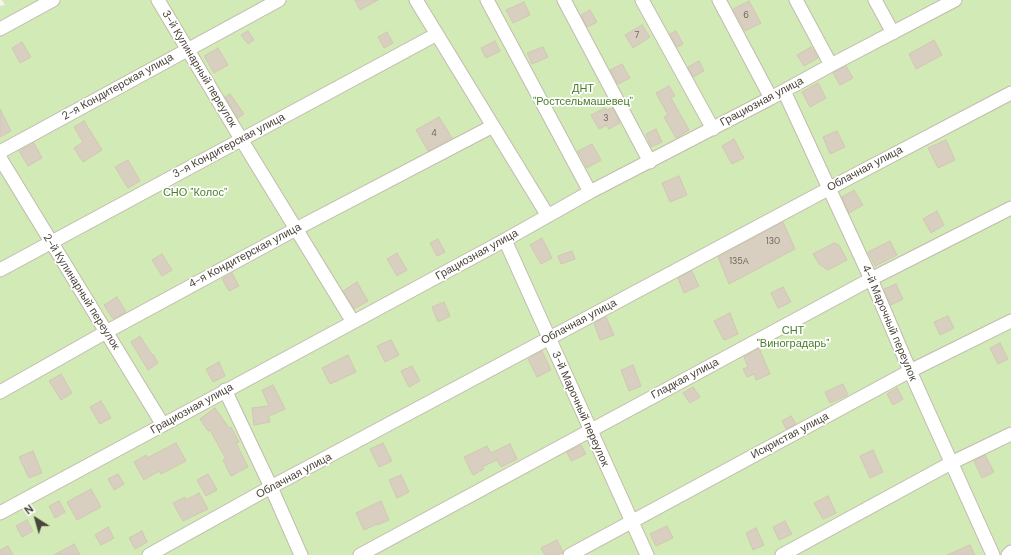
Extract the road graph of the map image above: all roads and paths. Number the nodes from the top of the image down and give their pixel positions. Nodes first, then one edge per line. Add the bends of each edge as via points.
1 (54, 0) edge
2 (158, 0) edge
3 (279, 0) edge
4 (416, 0) edge
5 (487, 0) edge
6 (564, 0) edge
7 (642, 0) edge
8 (719, 0) edge
9 (796, 0) edge
10 (875, 0) edge
11 (952, 1) edge
12 (0, 29) edge
13 (893, 33) junction
14 (437, 34) junction
15 (187, 50) junction
16 (831, 65) junction
17 (784, 91) junction
18 (1011, 93) edge
19 (771, 98) junction
20 (493, 126) junction
21 (713, 129) junction
22 (241, 139) junction
23 (0, 152) edge
24 (0, 158) edge
25 (650, 162) junction
26 (830, 188) junction
27 (590, 192) junction
28 (1011, 208) edge
29 (548, 216) junction
30 (296, 229) junction
31 (505, 240) junction
32 (50, 242) junction
33 (0, 270) edge
34 (871, 279) junction
35 (1011, 321) edge
36 (353, 322) junction
37 (106, 332) junction
38 (549, 338) junction
39 (910, 371) junction
40 (225, 390) junction
41 (0, 392) edge
42 (163, 425) junction
43 (590, 430) junction
44 (1011, 434) edge
45 (951, 464) junction
46 (271, 488) junction
47 (0, 513) edge
48 (632, 522) junction
49 (1011, 552) edge
50 (149, 555) edge
51 (301, 555) edge
52 (360, 555) edge
53 (570, 555) edge
54 (647, 555) edge
55 (782, 555) edge
56 (994, 555) edge
57 (1008, 555) edge

1 - 12 street
2 - 15 street, 3-й Кулинарный переулок
3 - 15 street, 2-я Кондитерская улица
4 - 14 street
5 - 27 street
6 - 25 street
7 - 21 street
8 - 19 street
9 - 16 street
10 - 13 street
11 - 13 street, Грациозная улица
13 - 16 street, Грациозная улица
14 - 20 street
14 - 22 street, 3-я Кондитерская улица
15 - 22 street, 3-й Кулинарный переулок
15 - 23 street, 2-я Кондитерская улица
16 - 17 street, Грациозная улица
17 - 19 street, Грациозная улица
17 - 26 street, 4-й Марочный переулок
18 - 26 street, Облачная улица
19 - 21 street, Грациозная улица
20 - 29 street
20 - 30 street, 4-я Кондитерская улица
21 - 25 street, Грациозная улица
22 - 30 street, 3-й Кулинарный переулок
22 - 32 street, 3-я Кондитерская улица
24 - 32 street, 2-й Кулинарный переулок
25 - 27 street, Грациозная улица
26 - 34 street, 4-й Марочный переулок
26 - 38 street, Облачная улица
27 - 29 street, Грациозная улица
28 - 34 street, Гладкая улица
29 - 31 street, Грациозная улица
30 - 36 street, 3-й Кулинарный переулок
30 - 37 street, 4-я Кондитерская улица
31 - 36 street, Грациозная улица
31 - 38 street, 3-й Марочный переулок
32 - 33 street, 3-я Кондитерская улица
32 - 37 street, 2-й Кулинарный переулок
34 - 39 street, 4-й Марочный переулок
34 - 43 street, Гладкая улица
35 - 39 street, Искристая улица
36 - 40 street, Грациозная улица
37 - 41 street, 4-я Кондитерская улица
37 - 42 street, 2-й Кулинарный переулок
38 - 43 street, 3-й Марочный переулок
38 - 46 street, Облачная улица
39 - 45 street, 4-й Марочный переулок
39 - 48 street, Искристая улица
40 - 42 street, Грациозная улица
40 - 46 street
42 - 47 street, Грациозная улица
43 - 48 street, 3-й Марочный переулок
43 - 52 street, Гладкая улица
44 - 45 street
45 - 55 street
45 - 56 street, 4-й Марочный переулок
46 - 50 street, Облачная улица
46 - 51 street
48 - 53 street, Искристая улица
48 - 54 street, 3-й Марочный переулок
49 - 57 street

